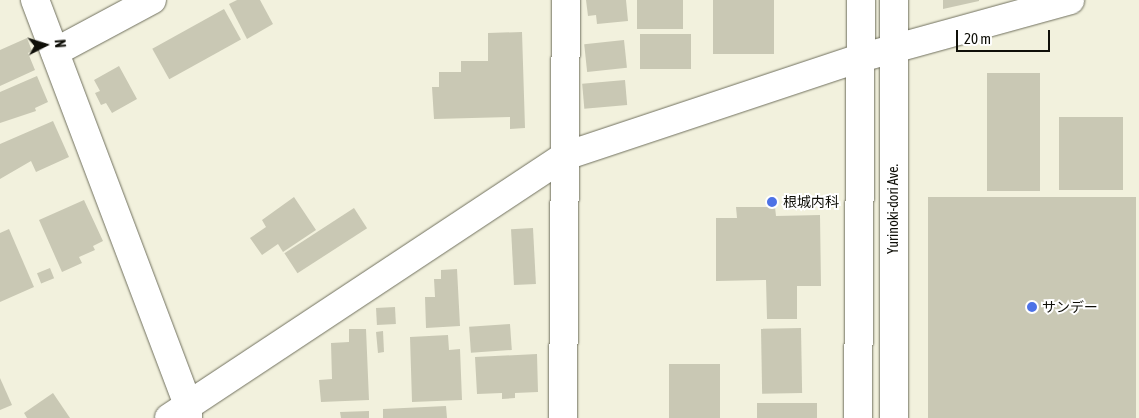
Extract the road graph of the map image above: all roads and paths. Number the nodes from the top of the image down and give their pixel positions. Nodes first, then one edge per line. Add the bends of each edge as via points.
1 (35, 0) edge
2 (152, 0) edge
3 (566, 0) edge
4 (861, 0) edge
5 (894, 0) edge
6 (1070, 0) edge
7 (893, 50) junction
8 (54, 52) junction
9 (860, 58) junction
10 (565, 156) junction
11 (182, 414) edge
12 (563, 418) edge
13 (858, 418) edge
14 (894, 418) edge

1 - 8 street
2 - 8 street
3 - 10 street
4 - 9 street
5 - 7 street, Yurinoki-dori Ave.
6 - 7 street
7 - 9 street
7 - 14 street, Yurinoki-dori Ave.
8 - 11 street
9 - 10 street
9 - 13 street
10 - 11 street
10 - 12 street

